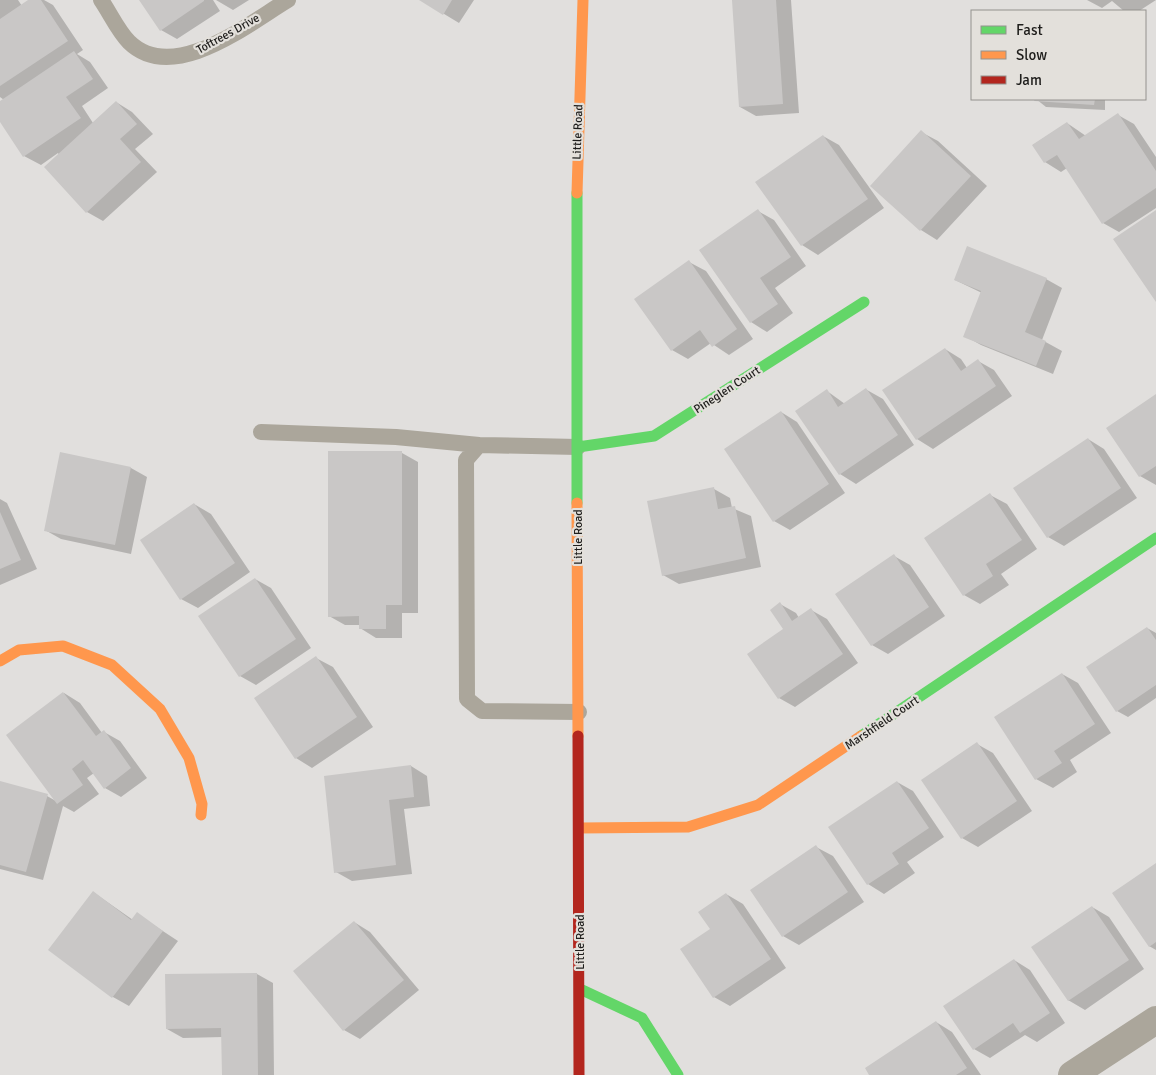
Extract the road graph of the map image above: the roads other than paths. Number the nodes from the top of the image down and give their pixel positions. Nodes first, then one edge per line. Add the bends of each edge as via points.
1 (101, 0) edge
2 (288, 0) edge
3 (583, 0) edge
4 (864, 302) dead end
5 (261, 432) dead end
6 (479, 445) junction
7 (578, 447) junction
8 (1156, 538) edge
9 (0, 661) edge
10 (579, 712) junction
11 (202, 815) dead end
12 (580, 828) junction
13 (580, 989) junction
14 (1156, 1020) edge
15 (580, 1075) edge
16 (678, 1075) edge
17 (1072, 1075) edge

1 - 2 lane, Toftrees Drive via 129,42 148,53 170,58 200,52
3 - 7 street, Little Road via 576,209
4 - 7 street, Pineglen Court via 654,436
5 - 6 lane via 396,437
6 - 7 lane
6 - 10 lane via 466,460 467,699 482,711
7 - 10 street, Little Road
8 - 12 street, Marshfield Court via 758,806 688,827
9 - 11 street via 19,650 63,646 112,665 160,709 189,758
10 - 12 street, Little Road
12 - 13 street, Little Road
13 - 15 street, Little Road
13 - 16 street via 642,1018
14 - 17 street

